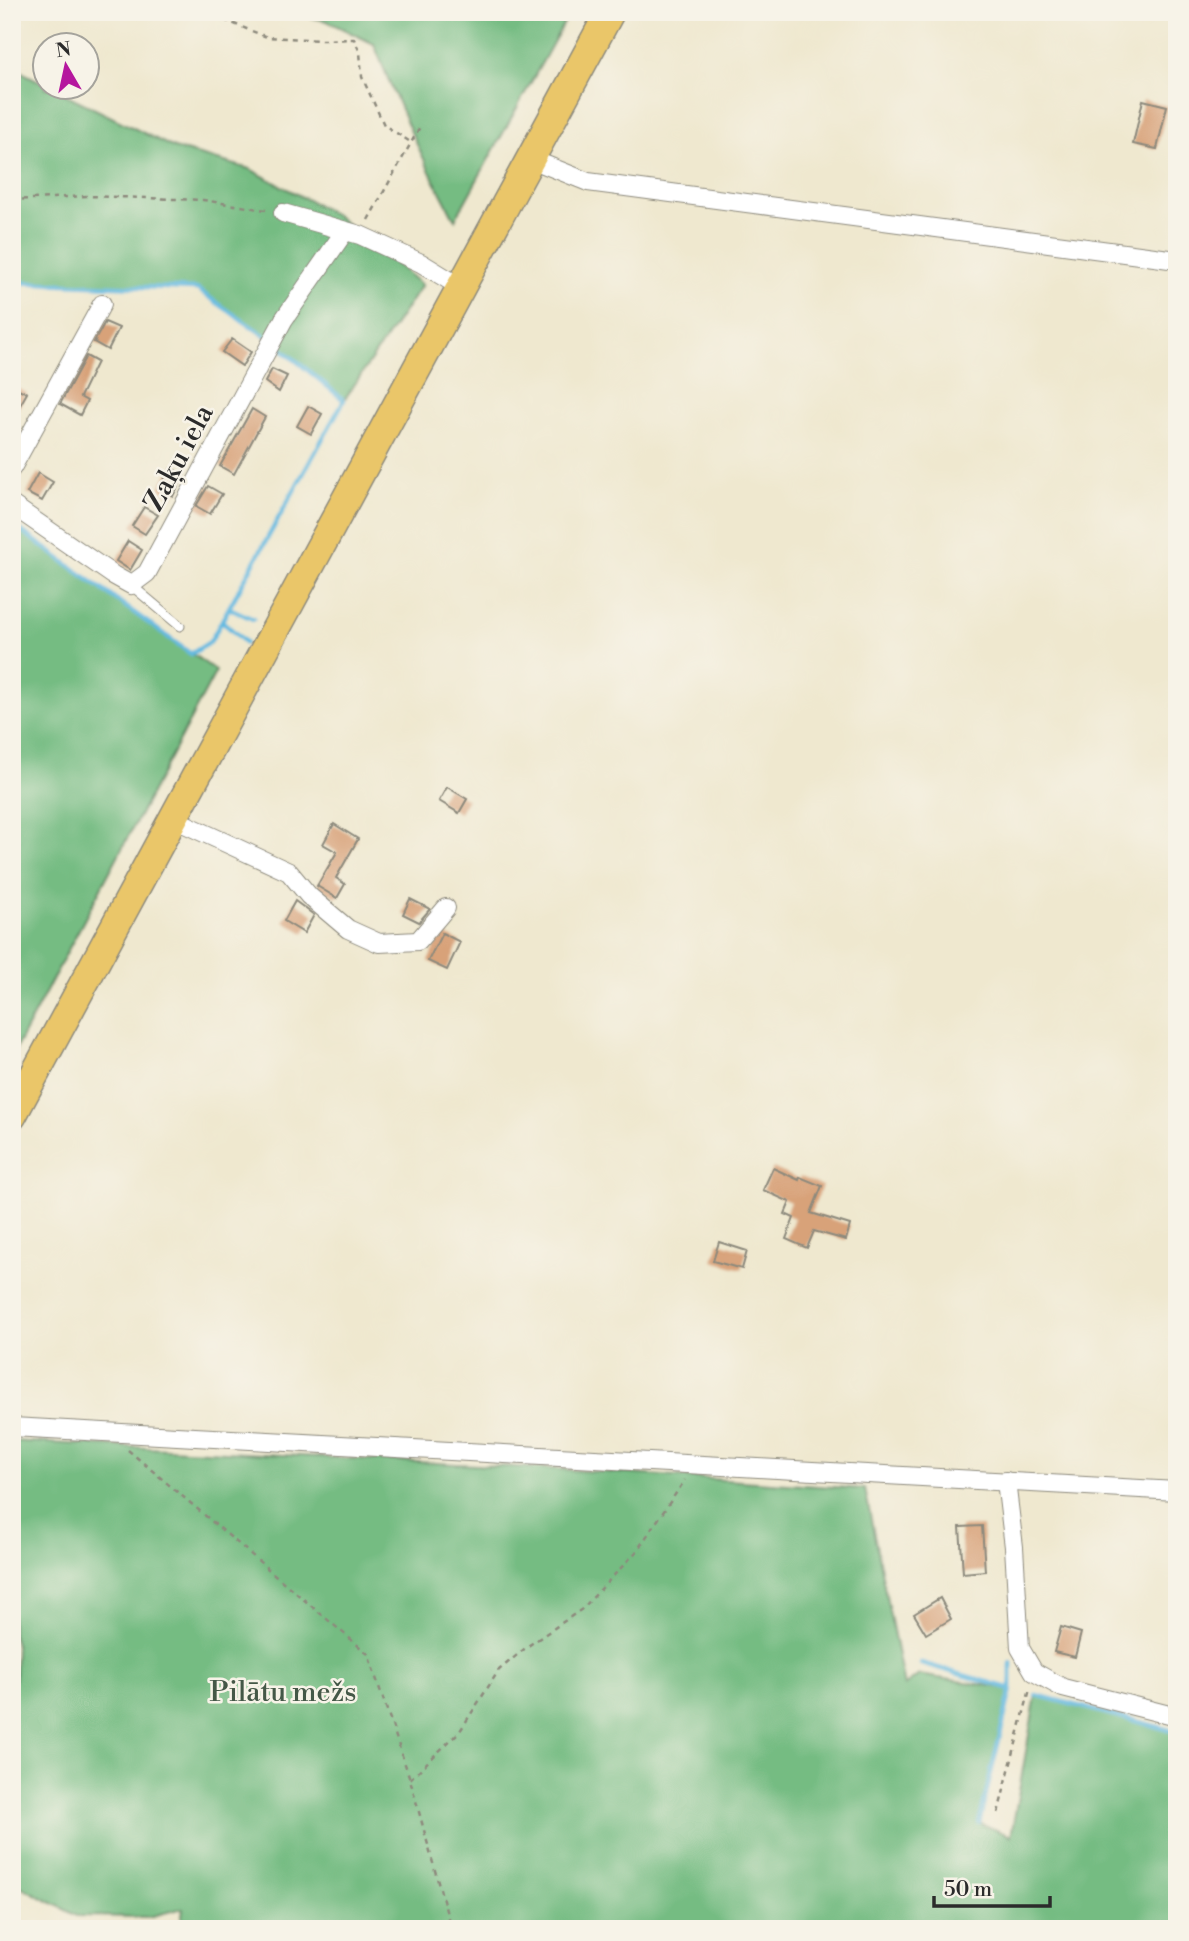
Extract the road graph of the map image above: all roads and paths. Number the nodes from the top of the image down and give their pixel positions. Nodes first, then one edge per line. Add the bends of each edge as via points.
1 (186, 12) edge
2 (611, 12) edge
3 (421, 125) dead end
4 (412, 143) junction
5 (531, 159) junction
6 (12, 200) edge
7 (283, 213) joint
8 (352, 233) junction
9 (1177, 260) edge
10 (462, 288) junction
11 (102, 304) dead end
12 (12, 468) edge
13 (12, 505) edge
14 (131, 585) junction
15 (180, 626) dead end
16 (174, 819) junction
17 (446, 908) dead end
18 (12, 1116) edge
19 (12, 1427) edge
20 (126, 1448) dead end
21 (696, 1464) junction
22 (1006, 1481) junction
23 (1177, 1491) edge
24 (1034, 1672) junction
25 (1177, 1717) edge
26 (410, 1779) junction
27 (998, 1813) dead end
28 (452, 1929) edge

1 - 4 path via 219,18 267,37 354,39 362,78 384,125
2 - 5 highway
3 - 4 path
4 - 8 path
5 - 9 street via 588,182
5 - 10 highway
6 - 7 path via 88,196 203,200
7 - 8 street
8 - 10 street
8 - 14 street, Zaķu iela via 284,319 147,573
10 - 16 highway
11 - 12 street
13 - 14 street
14 - 15 lane
16 - 17 street via 289,872 348,929 379,943 418,941
16 - 18 highway
19 - 21 street
20 - 26 path via 368,1654
21 - 22 street
21 - 26 path via 636,1552 582,1609 499,1670 460,1731
22 - 23 street
22 - 24 street via 1020,1648
24 - 25 street via 1063,1688
24 - 27 path
26 - 28 path

